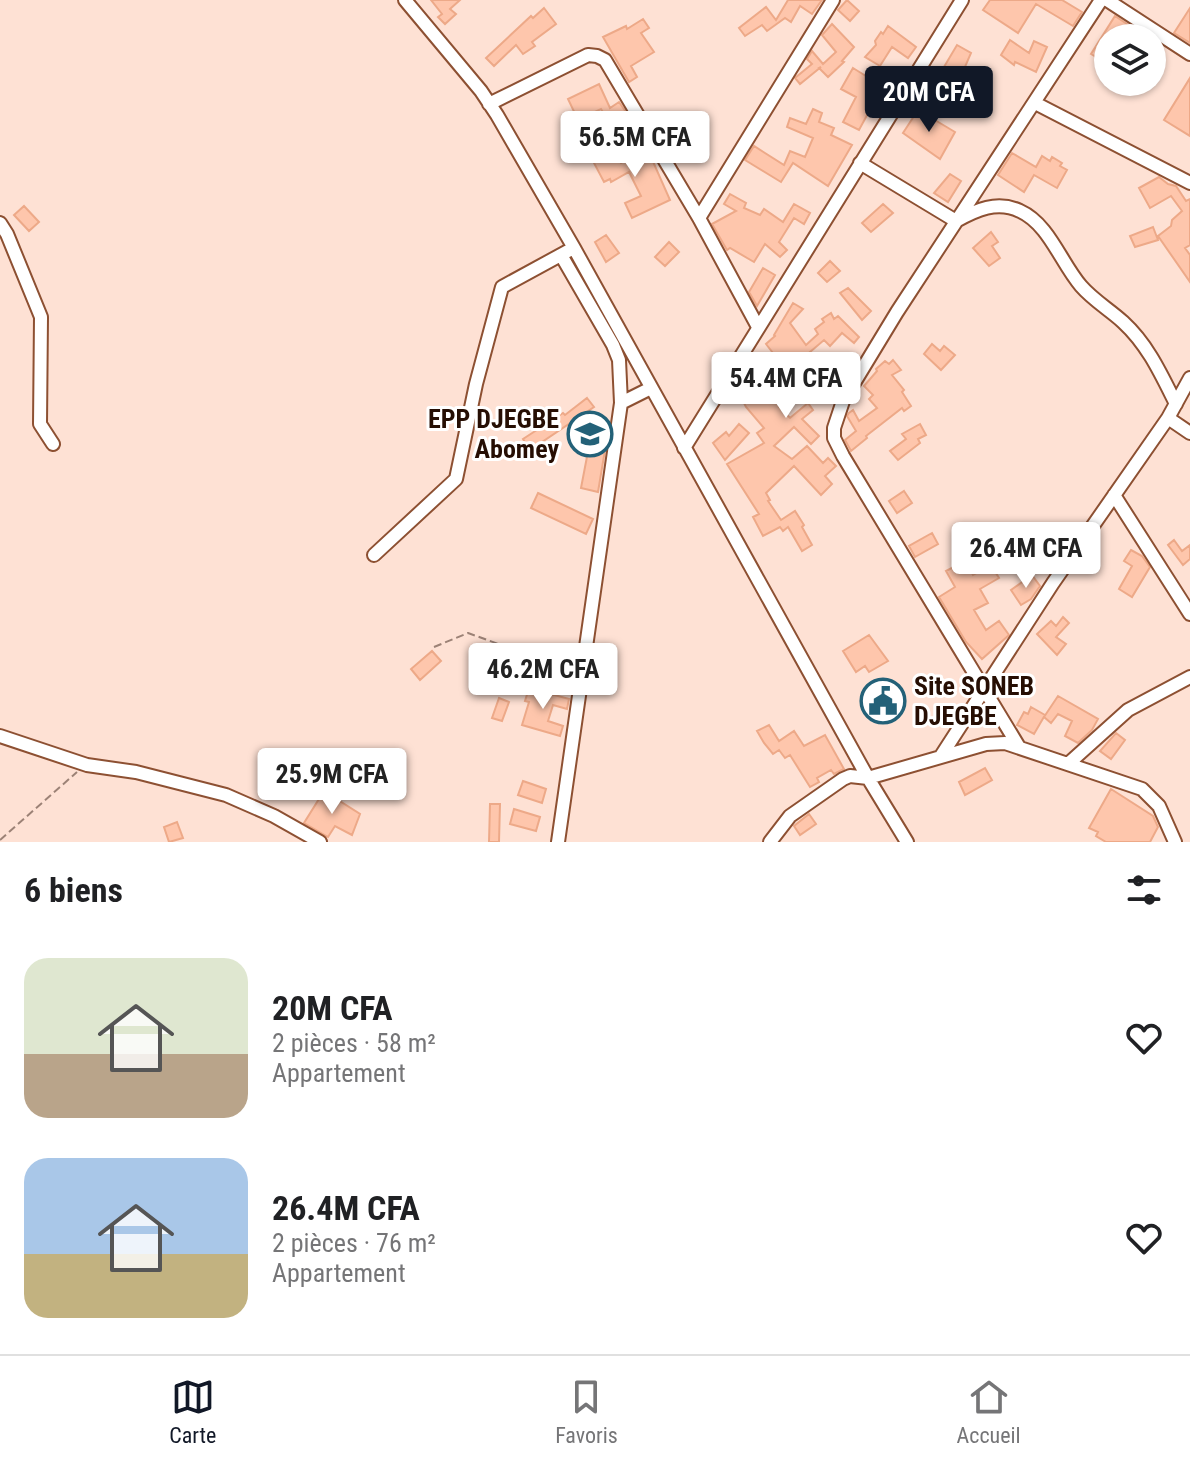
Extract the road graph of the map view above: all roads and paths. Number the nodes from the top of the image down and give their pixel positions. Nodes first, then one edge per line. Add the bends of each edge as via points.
1 (405, 0) edge
2 (833, 0) edge
3 (962, 0) edge
4 (1104, 0) edge
5 (1190, 54) edge
6 (1035, 103) junction
7 (489, 104) junction
8 (860, 163) junction
9 (1190, 183) edge
10 (699, 218) junction
11 (956, 221) junction
12 (0, 223) edge
13 (574, 248) junction
14 (561, 255) junction
15 (758, 327) junction
16 (1190, 378) edge
17 (651, 388) junction
18 (621, 403) junction
19 (1176, 404) junction
20 (1168, 418) junction
21 (1190, 433) edge
22 (53, 444) dead end
23 (684, 448) junction
24 (1114, 495) junction
25 (374, 555) dead end
26 (1190, 614) edge
27 (434, 647) dead end
28 (582, 668) junction
29 (1190, 677) edge
30 (985, 687) junction
31 (0, 736) edge
32 (1019, 747) junction
33 (941, 756) junction
34 (1068, 764) junction
35 (87, 765) junction
36 (868, 778) junction
37 (0, 840) edge
38 (320, 842) edge
39 (558, 842) edge
40 (770, 842) edge
41 (907, 842) edge
42 (1175, 842) edge

1 - 7 street
2 - 10 street
3 - 8 street
4 - 5 street
4 - 6 street
6 - 9 street
6 - 11 street
7 - 10 street via 588,55 597,56 611,68
7 - 13 street
8 - 11 street
8 - 15 street
10 - 15 street
11 - 19 street via 999,206 1028,216 1082,288 1137,336
11 - 30 street via 843,401 834,438
12 - 22 street via 41,317 40,424
13 - 14 street
13 - 17 street
14 - 18 street via 613,345
14 - 25 street via 502,287 456,479
15 - 23 street
16 - 19 street
17 - 18 street
17 - 23 street
18 - 28 street
19 - 20 street
20 - 21 street
20 - 24 street
23 - 36 street
24 - 26 street
24 - 30 street
27 - 28 path via 468,633 554,664
28 - 39 street
29 - 34 street via 1128,710
30 - 32 street
30 - 33 street
31 - 35 street
32 - 33 street via 986,744
32 - 34 street
33 - 36 street
34 - 42 street via 1142,789 1159,806
35 - 37 path
35 - 38 street via 226,795
36 - 40 street via 843,779 790,816
36 - 41 street

